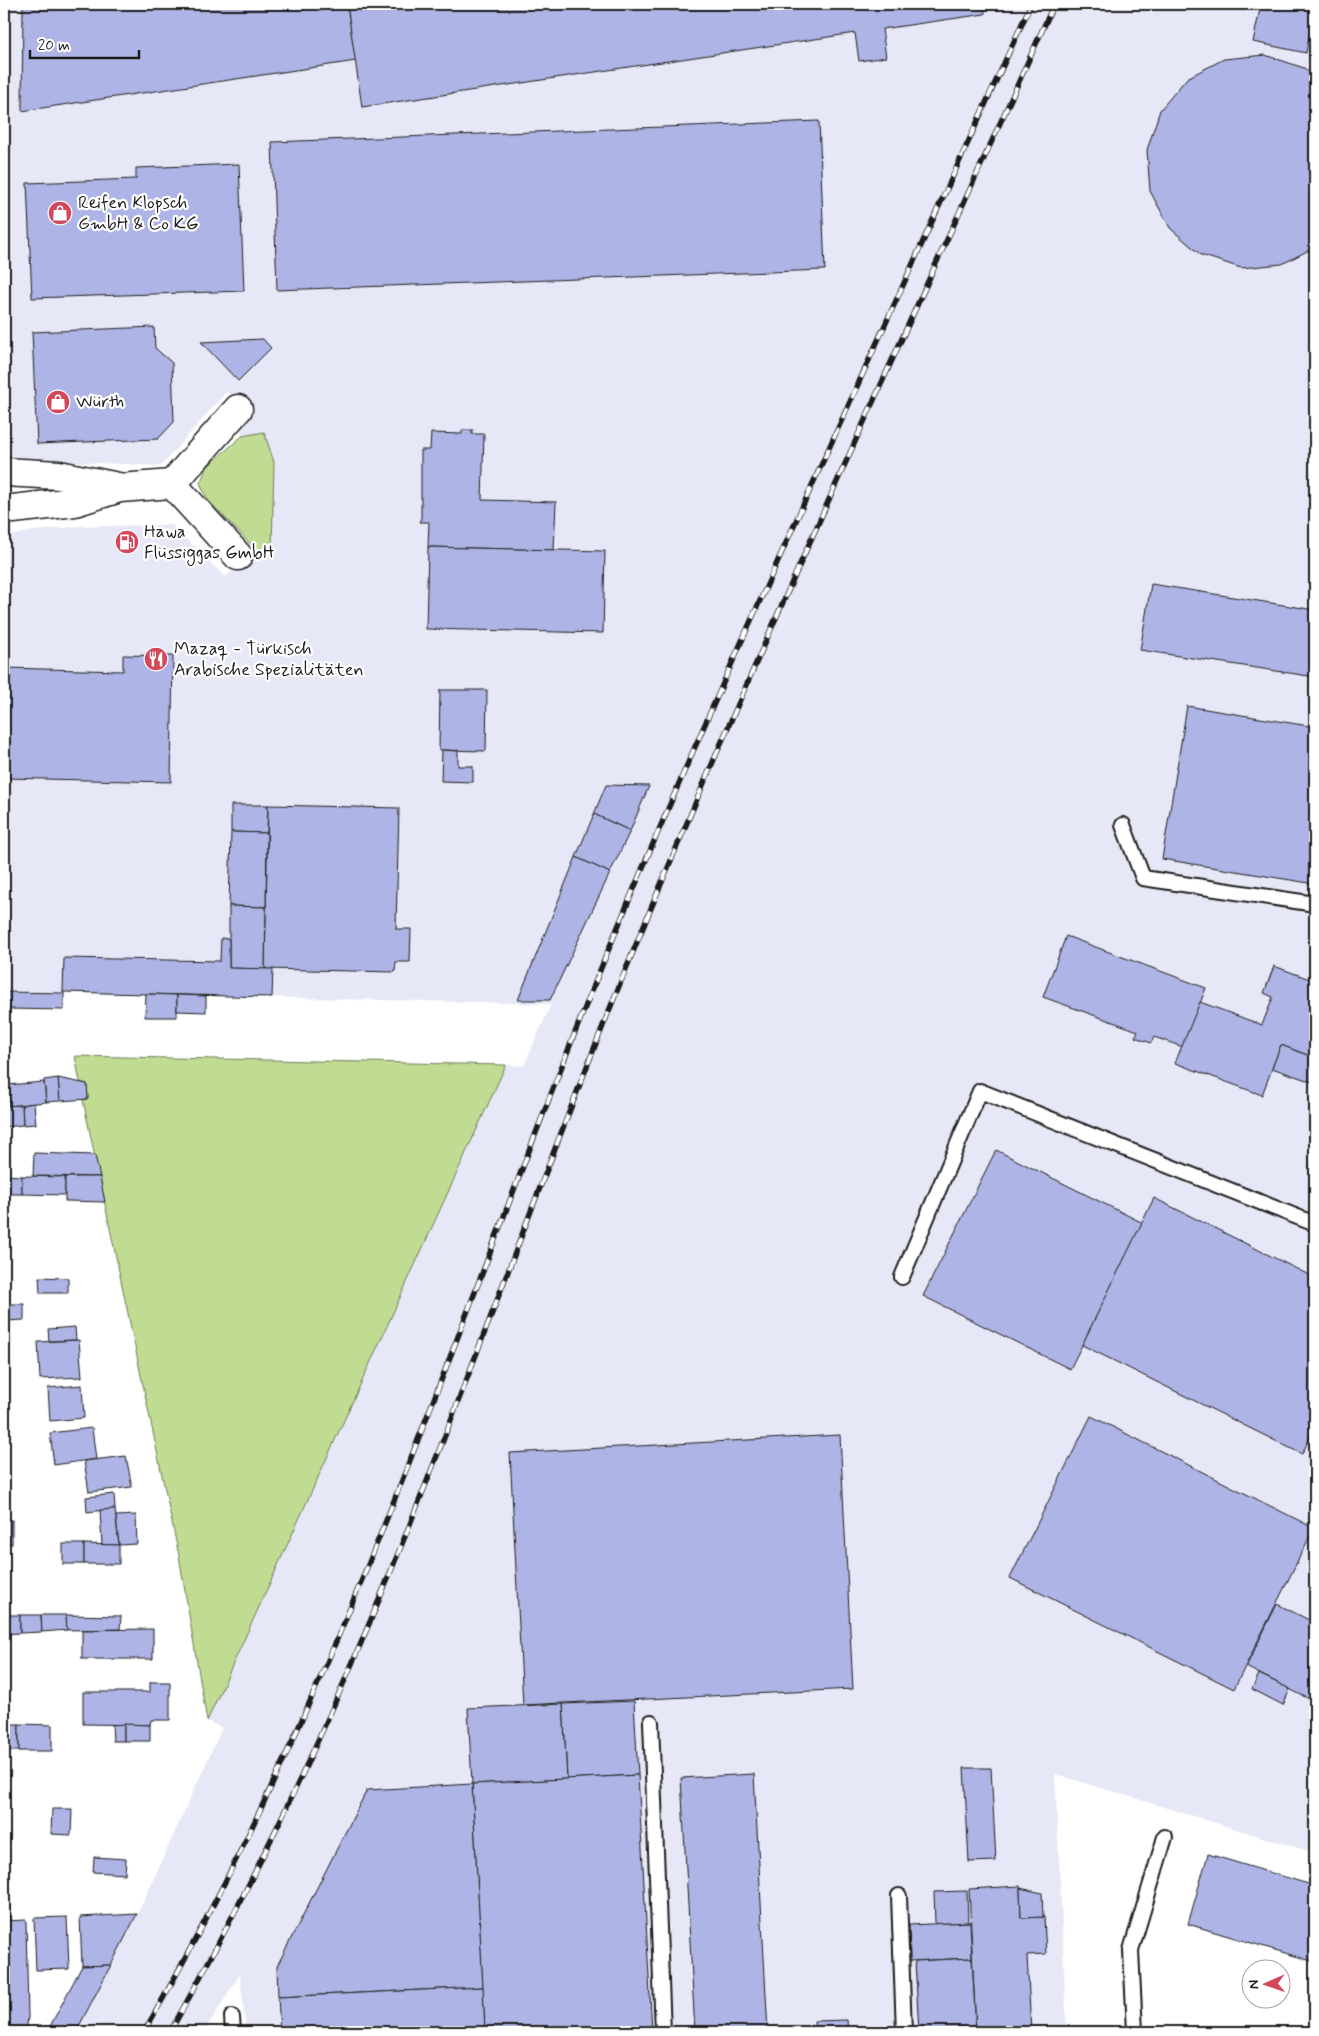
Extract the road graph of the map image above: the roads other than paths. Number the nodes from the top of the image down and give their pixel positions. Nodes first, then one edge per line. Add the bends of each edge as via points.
1 (238, 409) dead end
2 (4, 472) edge
3 (172, 484) junction
4 (120, 488) junction
5 (4, 510) edge
6 (238, 556) dead end
7 (1122, 825) dead end
8 (1315, 904) edge
9 (1315, 1220) edge
10 (902, 1277) dead end
11 (650, 1722) dead end
12 (1165, 1837) dead end
13 (899, 1896) dead end
14 (232, 2017) dead end
15 (233, 2032) edge
16 (663, 2032) edge
17 (904, 2032) edge
18 (1135, 2032) edge

1 - 3 street
2 - 4 street via 59,475
3 - 4 street
3 - 6 street
4 - 5 street via 75,502
7 - 8 lane via 1143,878
9 - 10 lane via 1310,1222 980,1091
11 - 16 lane
12 - 18 lane via 1131,1950
13 - 17 lane
14 - 15 lane

